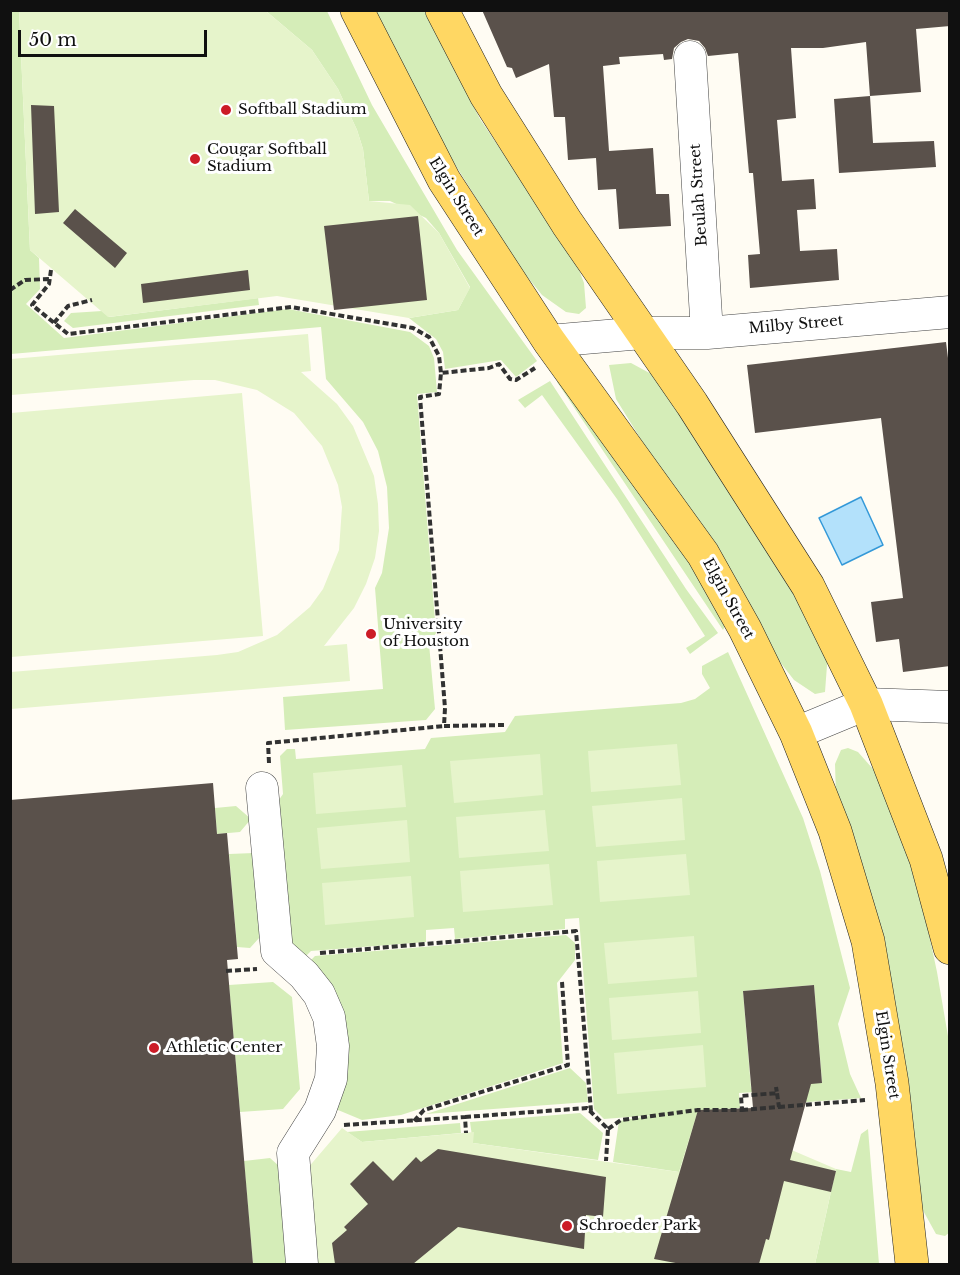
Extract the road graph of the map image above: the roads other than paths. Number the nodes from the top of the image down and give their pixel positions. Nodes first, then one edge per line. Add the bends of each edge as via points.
1 (357, 10) edge
2 (442, 10) edge
3 (690, 57) dead end
4 (950, 312) edge
5 (642, 333) junction
6 (707, 333) junction
7 (545, 353) junction
8 (866, 704) junction
9 (950, 707) edge
10 (796, 733) junction
11 (263, 796) road end
12 (950, 948) edge
13 (302, 1264) edge
14 (912, 1264) edge

1 - 7 main road, Elgin Street via 444,180
2 - 5 main road via 486,95
3 - 6 street, Beulah Street
4 - 6 street, Milby Street
5 - 6 street, Milby Street
5 - 7 street, Milby Street
5 - 8 main road via 808,586
7 - 10 main road, Elgin Street via 703,554
8 - 9 street
8 - 10 street
8 - 12 main road via 926,859
10 - 14 main road, Elgin Street via 835,831 867,940 892,1083
11 - 13 street via 277,951 319,994 329,1017 333,1046 331,1079 320,1110 293,1153

